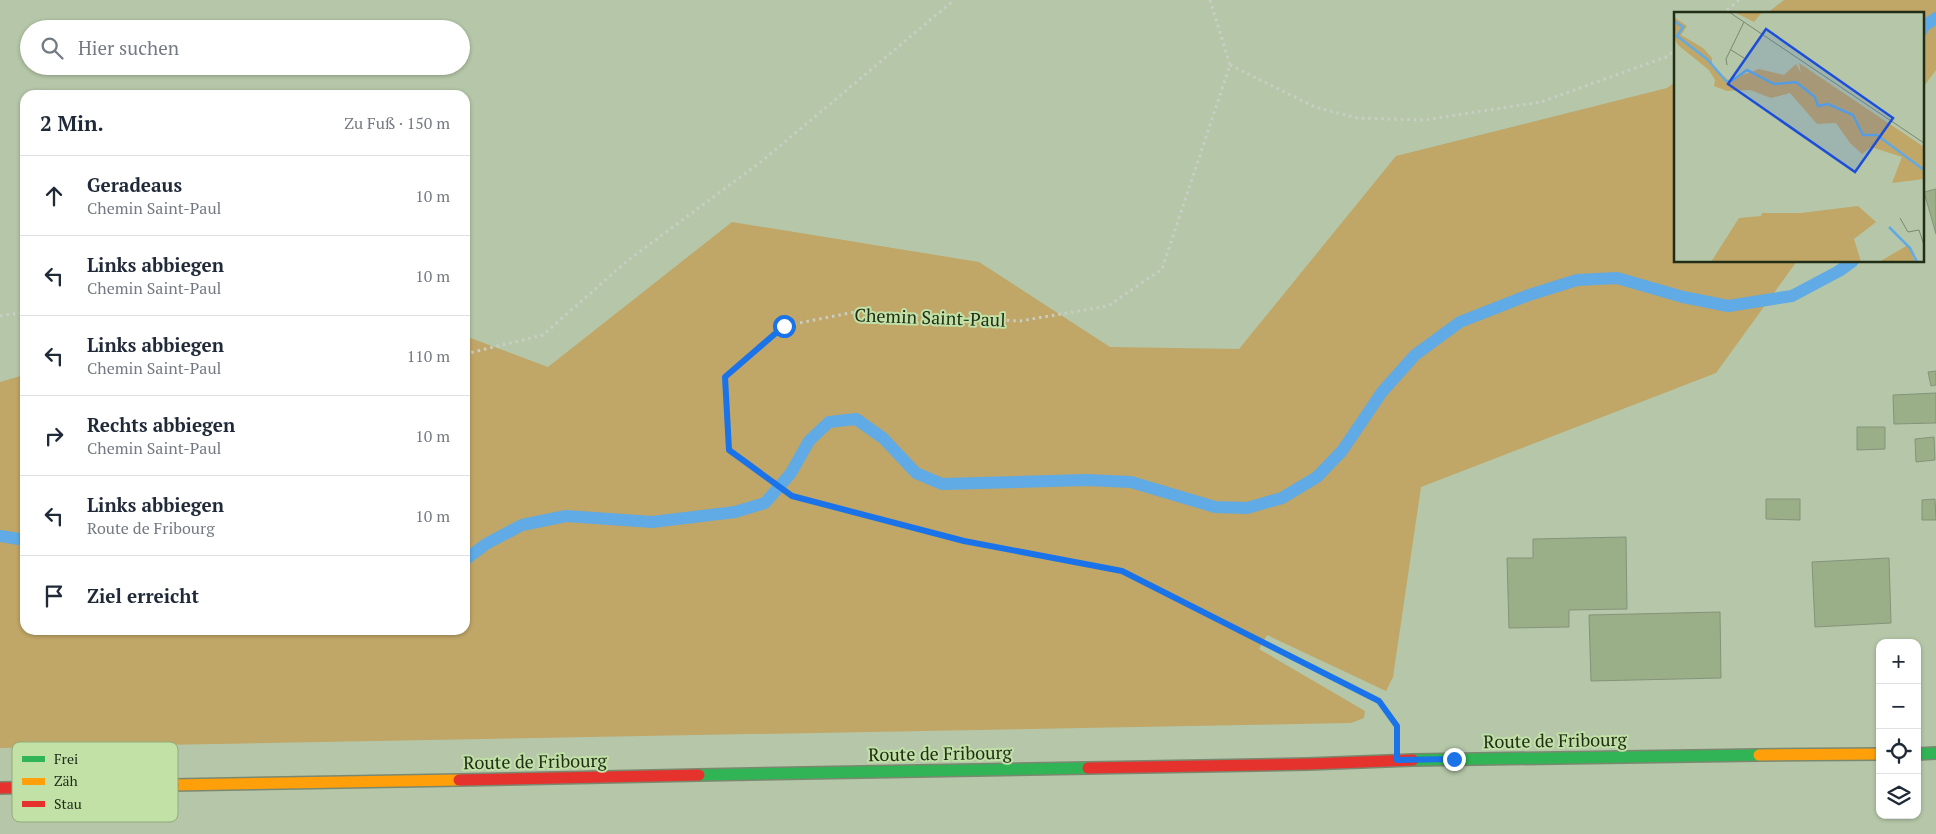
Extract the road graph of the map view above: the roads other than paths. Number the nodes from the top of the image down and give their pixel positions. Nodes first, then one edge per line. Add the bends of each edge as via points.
1 (1936, 753) edge
2 (1876, 754) edge
3 (1921, 754) edge
4 (178, 785) edge

1 - 3 main road
2 - 4 main road, Route de Fribourg via 1397,760

